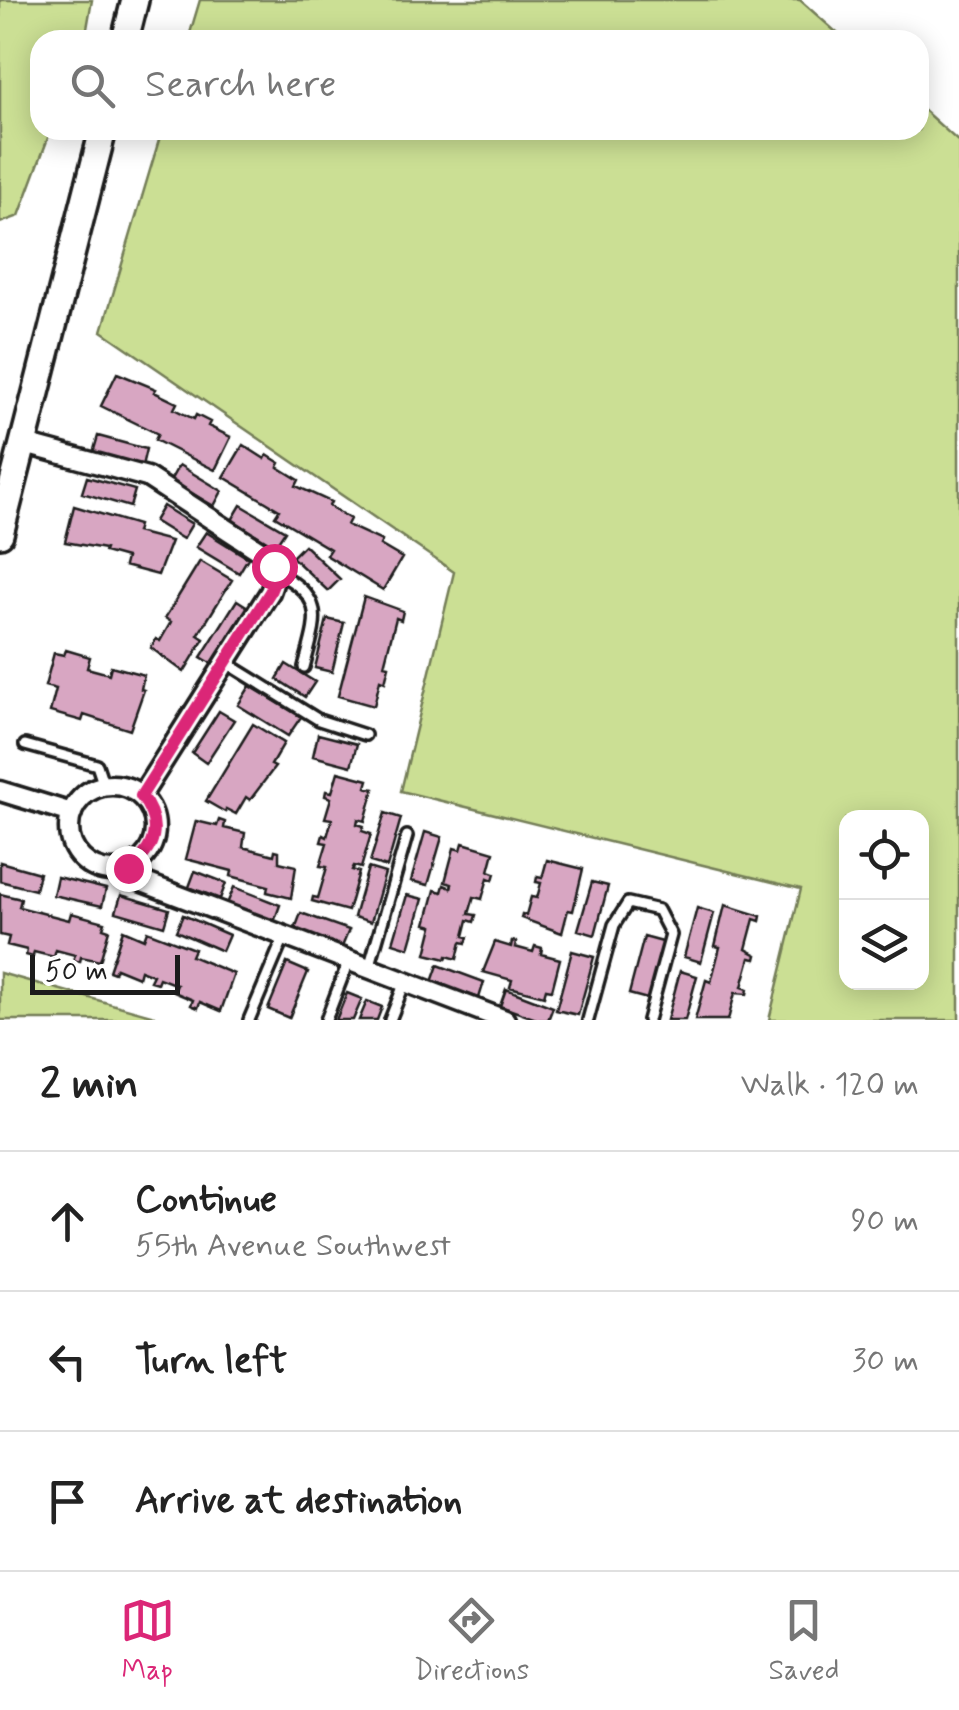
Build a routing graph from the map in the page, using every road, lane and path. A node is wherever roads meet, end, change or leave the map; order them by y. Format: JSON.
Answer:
{"nodes":[{"id":1,"x":135,"y":0,"type":"edge"},
{"id":2,"x":128,"y":30,"type":"edge"},
{"id":3,"x":101,"y":140,"type":"edge"},
{"id":4,"x":25,"y":444,"type":"junction"},
{"id":5,"x":0,"y":534,"type":"edge"},
{"id":6,"x":276,"y":572,"type":"junction"},
{"id":7,"x":227,"y":663,"type":"junction"},
{"id":8,"x":304,"y":667,"type":"dead end"},
{"id":9,"x":365,"y":735,"type":"dead end"},
{"id":10,"x":24,"y":745,"type":"dead end"},
{"id":11,"x":104,"y":786,"type":"junction"},
{"id":12,"x":0,"y":791,"type":"edge"},
{"id":13,"x":141,"y":796,"type":"junction"},
{"id":14,"x":72,"y":813,"type":"junction"},
{"id":15,"x":407,"y":836,"type":"dead end"},
{"id":16,"x":114,"y":871,"type":"junction"},
{"id":17,"x":284,"y":937,"type":"junction"},
{"id":18,"x":348,"y":960,"type":"junction"},
{"id":19,"x":368,"y":968,"type":"junction"},
{"id":20,"x":405,"y":982,"type":"junction"},
{"id":21,"x":249,"y":1020,"type":"edge"},
{"id":22,"x":326,"y":1020,"type":"edge"},
{"id":23,"x":390,"y":1020,"type":"edge"},
{"id":24,"x":505,"y":1020,"type":"edge"},
{"id":25,"x":588,"y":1020,"type":"edge"},
{"id":26,"x":648,"y":1020,"type":"edge"}],
"edges":[{"from":1,"to":2,"type":"main road"},
{"from":3,"to":4,"type":"main road"},
{"from":4,"to":5,"type":"main road"},
{"from":4,"to":6,"type":"street"},
{"from":6,"to":7,"type":"street"},
{"from":6,"to":8,"type":"lane"},
{"from":7,"to":9,"type":"lane"},
{"from":7,"to":13,"type":"street"},
{"from":10,"to":11,"type":"lane"},
{"from":11,"to":13,"type":"street"},
{"from":11,"to":14,"type":"street"},
{"from":12,"to":14,"type":"street"},
{"from":13,"to":16,"type":"street"},
{"from":14,"to":16,"type":"street"},
{"from":15,"to":19,"type":"lane"},
{"from":16,"to":17,"type":"street"},
{"from":17,"to":18,"type":"street"},
{"from":17,"to":21,"type":"lane"},
{"from":18,"to":19,"type":"street"},
{"from":18,"to":22,"type":"lane"},
{"from":19,"to":20,"type":"street"},
{"from":20,"to":23,"type":"lane"},
{"from":20,"to":24,"type":"street"},
{"from":25,"to":26,"type":"lane"}]}
